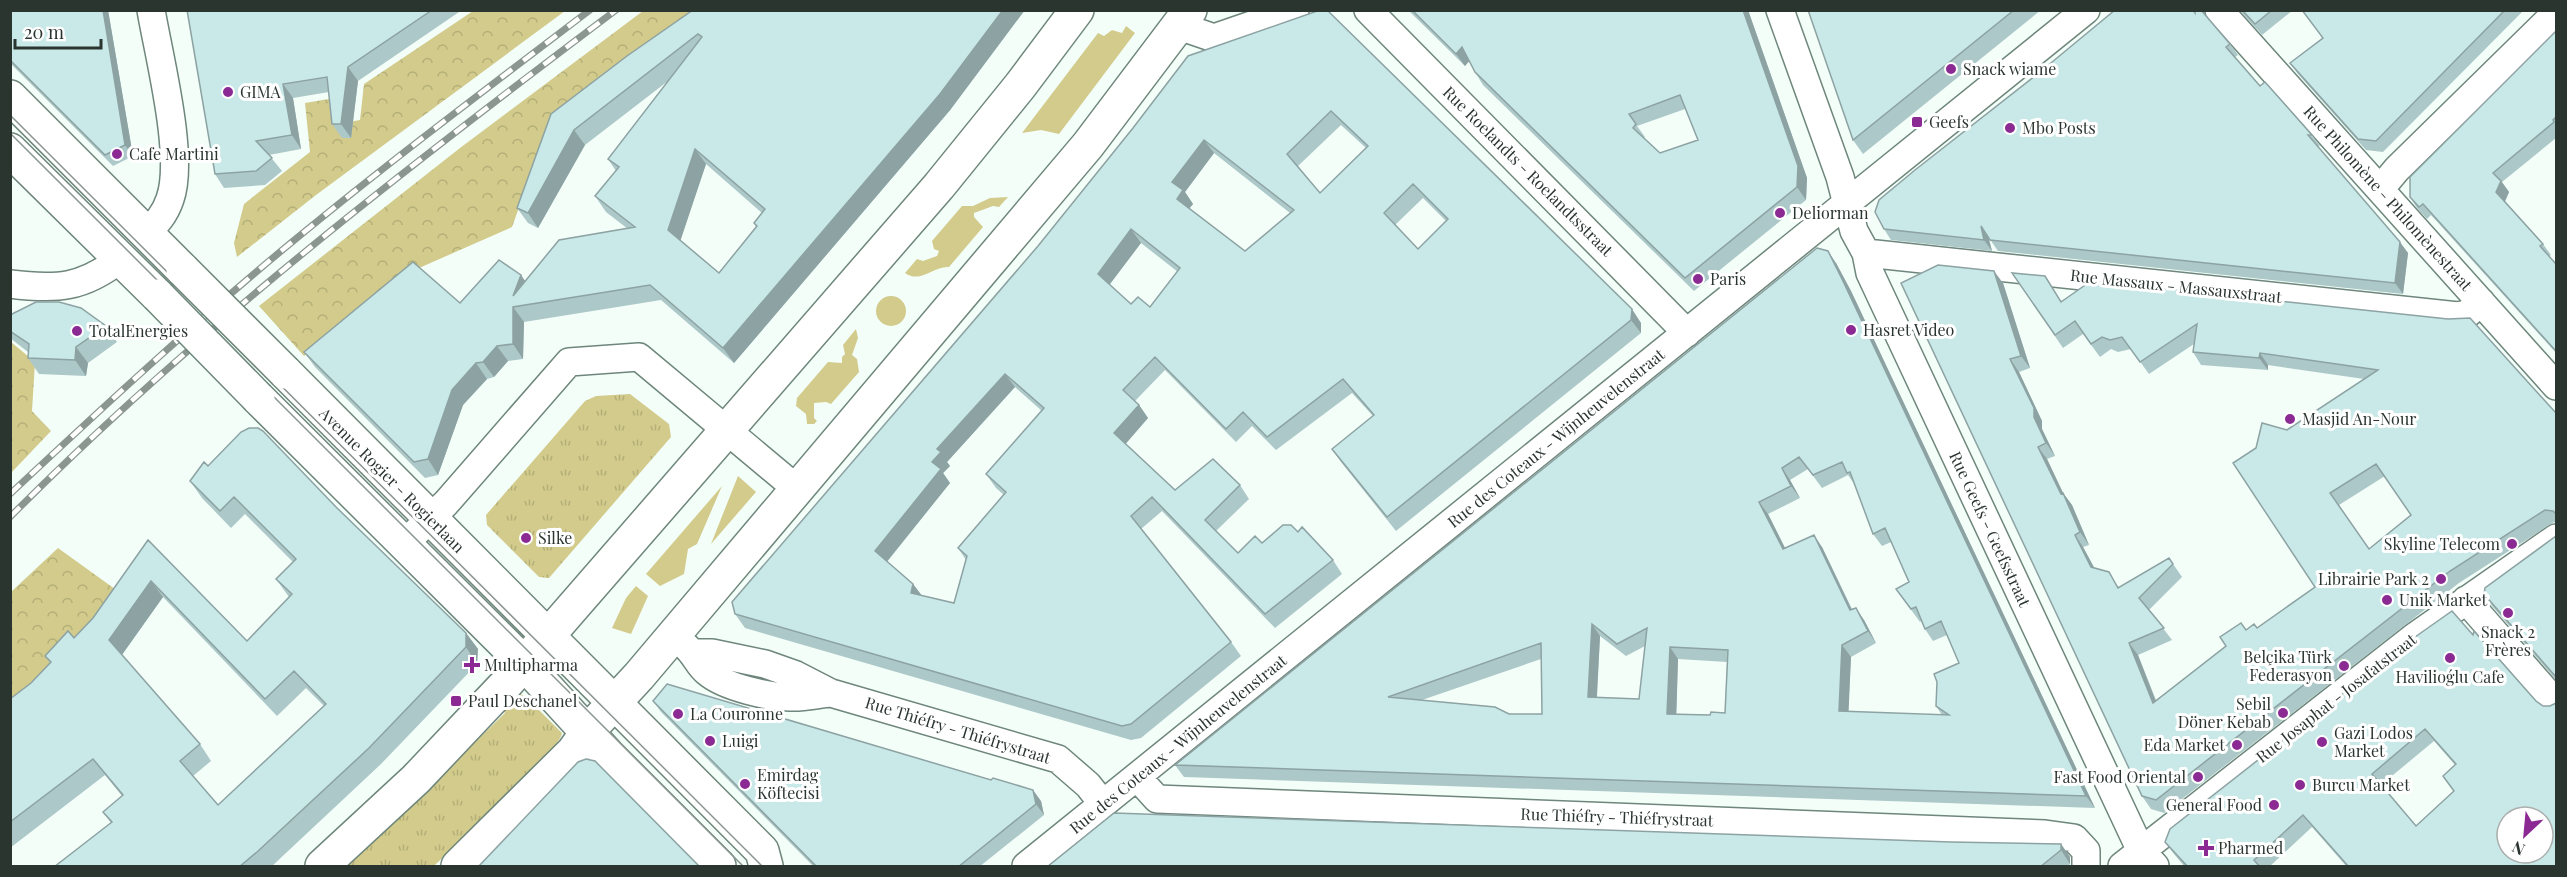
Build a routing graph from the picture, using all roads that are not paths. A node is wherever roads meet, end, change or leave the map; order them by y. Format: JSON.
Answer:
{"nodes":[{"id":1,"x":151,"y":10,"type":"edge"},
{"id":2,"x":1077,"y":10,"type":"edge"},
{"id":3,"x":1295,"y":10,"type":"edge"},
{"id":4,"x":1368,"y":10,"type":"edge"},
{"id":5,"x":1780,"y":10,"type":"edge"},
{"id":6,"x":2086,"y":10,"type":"edge"},
{"id":7,"x":2219,"y":10,"type":"edge"},
{"id":8,"x":2556,"y":13,"type":"edge"},
{"id":9,"x":1184,"y":18,"type":"edge"},
{"id":10,"x":10,"y":97,"type":"edge"},
{"id":11,"x":10,"y":150,"type":"edge"},
{"id":12,"x":2381,"y":188,"type":"junction"},
{"id":13,"x":1846,"y":203,"type":"junction"},
{"id":14,"x":146,"y":233,"type":"junction"},
{"id":15,"x":1866,"y":253,"type":"junction"},
{"id":16,"x":120,"y":259,"type":"junction"},
{"id":17,"x":10,"y":284,"type":"edge"},
{"id":18,"x":2481,"y":302,"type":"junction"},
{"id":19,"x":1687,"y":333,"type":"junction"},
{"id":20,"x":2556,"y":386,"type":"edge"},
{"id":21,"x":727,"y":428,"type":"junction"},
{"id":22,"x":797,"y":489,"type":"junction"},
{"id":23,"x":431,"y":519,"type":"junction"},
{"id":24,"x":2556,"y":538,"type":"edge"},
{"id":25,"x":404,"y":544,"type":"junction"},
{"id":26,"x":2466,"y":600,"type":"junction"},
{"id":27,"x":548,"y":636,"type":"junction"},
{"id":28,"x":683,"y":644,"type":"junction"},
{"id":29,"x":524,"y":663,"type":"junction"},
{"id":30,"x":614,"y":702,"type":"junction"},
{"id":31,"x":2556,"y":703,"type":"edge"},
{"id":32,"x":588,"y":731,"type":"junction"},
{"id":33,"x":1137,"y":777,"type":"junction"},
{"id":34,"x":1103,"y":804,"type":"junction"},
{"id":35,"x":2139,"y":861,"type":"edge"},
{"id":36,"x":322,"y":867,"type":"edge"},
{"id":37,"x":458,"y":867,"type":"edge"},
{"id":38,"x":719,"y":867,"type":"edge"},
{"id":39,"x":766,"y":867,"type":"edge"},
{"id":40,"x":1026,"y":867,"type":"edge"},
{"id":41,"x":2086,"y":867,"type":"edge"}],
"edges":[{"from":1,"to":14,"type":"street"},
{"from":2,"to":21,"type":"street"},
{"from":3,"to":9,"type":"street"},
{"from":4,"to":19,"type":"street","name":"Rue Roelandts - Roelandtsstraat"},
{"from":5,"to":13,"type":"street","name":"Rue Geefs - Geefsstraat"},
{"from":6,"to":13,"type":"street","name":"Rue des Coteaux - Wijnheuvelenstraat"},
{"from":7,"to":12,"type":"street","name":"Rue Philomène - Philomènestraat"},
{"from":8,"to":12,"type":"street"},
{"from":9,"to":22,"type":"street"},
{"from":10,"to":14,"type":"street","name":"Avenue Rogier - Rogierlaan"},
{"from":11,"to":16,"type":"street"},
{"from":12,"to":18,"type":"street","name":"Rue Philomène - Philomènestraat"},
{"from":13,"to":15,"type":"street","name":"Rue Geefs - Geefsstraat"},
{"from":13,"to":19,"type":"street","name":"Rue des Coteaux - Wijnheuvelenstraat"},
{"from":14,"to":16,"type":"street"},
{"from":14,"to":23,"type":"street","name":"Avenue Rogier - Rogierlaan","bridge":true},
{"from":15,"to":18,"type":"street","name":"Rue Massaux - Massauxstraat"},
{"from":15,"to":35,"type":"street","name":"Rue Geefs - Geefsstraat"},
{"from":16,"to":17,"type":"street"},
{"from":16,"to":25,"type":"street","bridge":true},
{"from":18,"to":20,"type":"street","name":"Rue Philomène - Philomènestraat"},
{"from":19,"to":33,"type":"street","name":"Rue des Coteaux - Wijnheuvelenstraat"},
{"from":21,"to":22,"type":"street"},
{"from":21,"to":23,"type":"street"},
{"from":21,"to":27,"type":"street"},
{"from":22,"to":28,"type":"street"},
{"from":23,"to":25,"type":"street"},
{"from":23,"to":27,"type":"street","name":"Avenue Rogier - Rogierlaan"},
{"from":24,"to":26,"type":"street","name":"Rue Josaphat - Josafatstraat"},
{"from":25,"to":29,"type":"street"},
{"from":26,"to":31,"type":"street"},
{"from":26,"to":35,"type":"street","name":"Rue Josaphat - Josafatstraat"},
{"from":27,"to":29,"type":"street"},
{"from":27,"to":30,"type":"street","name":"Avenue Rogier - Rogierlaan"},
{"from":28,"to":30,"type":"street"},
{"from":28,"to":34,"type":"street","name":"Rue Thiéfry - Thiéfrystraat"},
{"from":29,"to":32,"type":"street"},
{"from":29,"to":36,"type":"street"},
{"from":30,"to":32,"type":"street"},
{"from":30,"to":39,"type":"street","name":"Avenue Rogier - Rogierlaan"},
{"from":32,"to":37,"type":"street"},
{"from":32,"to":38,"type":"street"},
{"from":33,"to":34,"type":"street","name":"Rue des Coteaux - Wijnheuvelenstraat"},
{"from":33,"to":41,"type":"street","name":"Rue Thiéfry - Thiéfrystraat"},
{"from":34,"to":40,"type":"street","name":"Rue des Coteaux - Wijnheuvelenstraat"}]}
